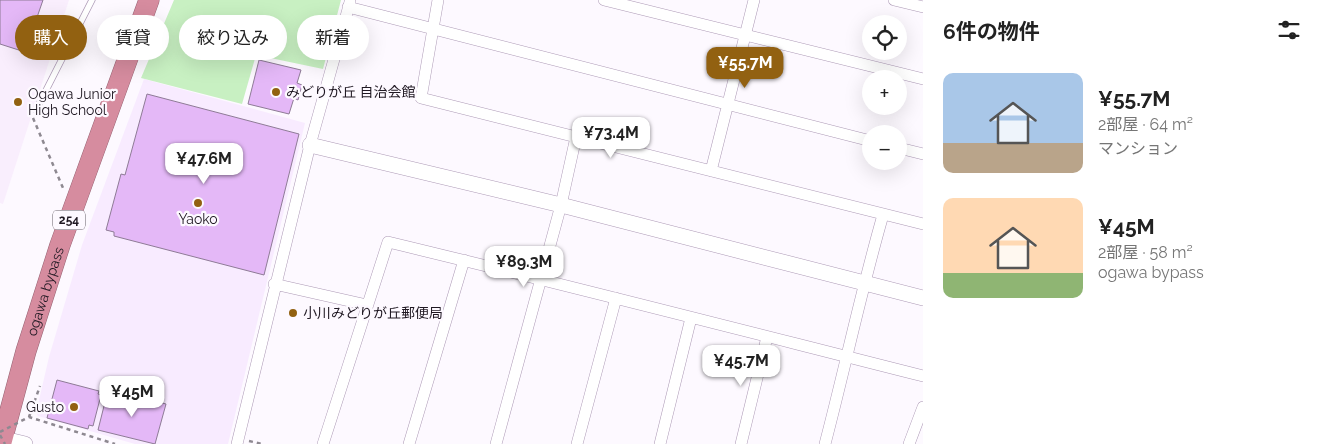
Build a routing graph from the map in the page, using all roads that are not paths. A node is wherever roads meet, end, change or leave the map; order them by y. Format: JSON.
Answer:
{"nodes":[{"id":1,"x":92,"y":0,"type":"edge"},
{"id":2,"x":149,"y":0,"type":"edge"},
{"id":3,"x":438,"y":0,"type":"edge"},
{"id":4,"x":604,"y":0,"type":"edge"},
{"id":5,"x":754,"y":0,"type":"edge"},
{"id":6,"x":894,"y":0,"type":"edge"},
{"id":7,"x":349,"y":4,"type":"edge"},
{"id":8,"x":923,"y":7,"type":"edge"},
{"id":9,"x":432,"y":29,"type":"junction"},
{"id":10,"x":745,"y":35,"type":"junction"},
{"id":11,"x":923,"y":80,"type":"edge"},
{"id":12,"x":728,"y":105,"type":"junction"},
{"id":13,"x":36,"y":110,"type":"dead end"},
{"id":14,"x":576,"y":137,"type":"junction"},
{"id":15,"x":862,"y":139,"type":"edge"},
{"id":16,"x":310,"y":145,"type":"junction"},
{"id":17,"x":907,"y":150,"type":"edge"},
{"id":18,"x":923,"y":154,"type":"edge"},
{"id":19,"x":712,"y":171,"type":"junction"},
{"id":20,"x":561,"y":205,"type":"junction"},
{"id":21,"x":883,"y":214,"type":"junction"},
{"id":22,"x":923,"y":224,"type":"edge"},
{"id":23,"x":464,"y":260,"type":"junction"},
{"id":24,"x":540,"y":277,"type":"junction"},
{"id":25,"x":864,"y":283,"type":"junction"},
{"id":26,"x":274,"y":284,"type":"junction"},
{"id":27,"x":616,"y":298,"type":"junction"},
{"id":28,"x":923,"y":298,"type":"edge"},
{"id":29,"x":367,"y":305,"type":"junction"},
{"id":30,"x":691,"y":318,"type":"junction"},
{"id":31,"x":767,"y":337,"type":"junction"},
{"id":32,"x":848,"y":357,"type":"junction"},
{"id":33,"x":923,"y":376,"type":"edge"},
{"id":34,"x":923,"y":407,"type":"edge"},
{"id":35,"x":1,"y":439,"type":"edge"},
{"id":36,"x":25,"y":444,"type":"edge"},
{"id":37,"x":237,"y":444,"type":"edge"},
{"id":38,"x":323,"y":444,"type":"edge"},
{"id":39,"x":409,"y":444,"type":"edge"},
{"id":40,"x":496,"y":444,"type":"edge"},
{"id":41,"x":577,"y":444,"type":"edge"},
{"id":42,"x":660,"y":444,"type":"edge"},
{"id":43,"x":741,"y":444,"type":"edge"},
{"id":44,"x":825,"y":444,"type":"edge"},
{"id":45,"x":909,"y":444,"type":"edge"}],
"edges":[{"from":1,"to":13,"type":"lane"},
{"from":2,"to":35,"type":"highway","name":"ogawa bypass","number":"254"},
{"from":3,"to":9,"type":"street"},
{"from":4,"to":10,"type":"street"},
{"from":5,"to":10,"type":"street"},
{"from":6,"to":8,"type":"street"},
{"from":7,"to":9,"type":"street"},
{"from":7,"to":16,"type":"street"},
{"from":9,"to":12,"type":"street"},
{"from":9,"to":14,"type":"street"},
{"from":10,"to":11,"type":"street"},
{"from":10,"to":12,"type":"street"},
{"from":12,"to":15,"type":"street"},
{"from":12,"to":19,"type":"street"},
{"from":14,"to":19,"type":"street"},
{"from":14,"to":20,"type":"street"},
{"from":16,"to":20,"type":"street"},
{"from":16,"to":26,"type":"street"},
{"from":17,"to":18,"type":"street"},
{"from":19,"to":21,"type":"street"},
{"from":20,"to":24,"type":"street"},
{"from":20,"to":25,"type":"street"},
{"from":21,"to":22,"type":"street"},
{"from":21,"to":25,"type":"street"},
{"from":23,"to":24,"type":"street"},
{"from":23,"to":29,"type":"street"},
{"from":23,"to":39,"type":"street"},
{"from":24,"to":27,"type":"street"},
{"from":24,"to":40,"type":"street"},
{"from":25,"to":28,"type":"street"},
{"from":25,"to":32,"type":"street"},
{"from":26,"to":29,"type":"street"},
{"from":26,"to":37,"type":"street"},
{"from":27,"to":30,"type":"street"},
{"from":27,"to":41,"type":"street"},
{"from":29,"to":38,"type":"street"},
{"from":30,"to":31,"type":"street"},
{"from":30,"to":42,"type":"street"},
{"from":31,"to":32,"type":"street"},
{"from":31,"to":43,"type":"street"},
{"from":32,"to":33,"type":"street"},
{"from":32,"to":44,"type":"street"},
{"from":34,"to":45,"type":"street"},
{"from":35,"to":36,"type":"street"}]}
